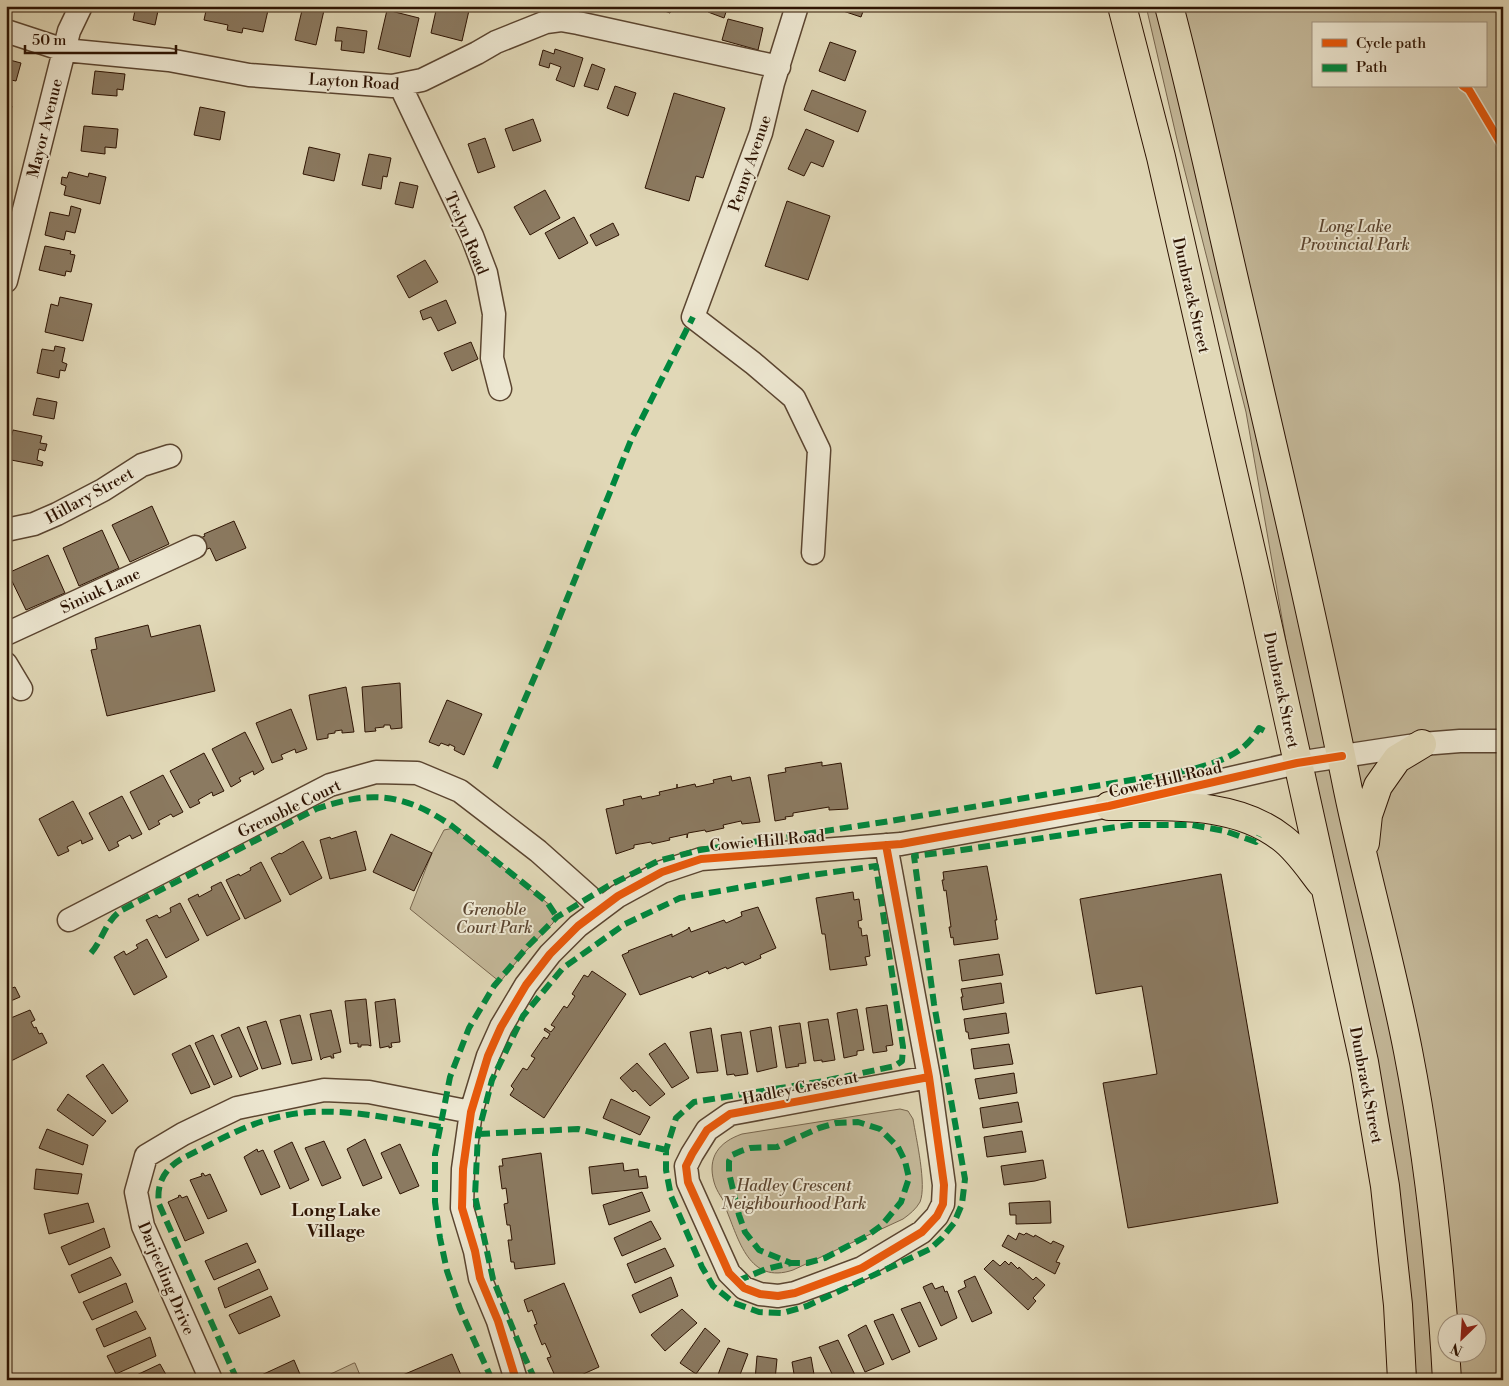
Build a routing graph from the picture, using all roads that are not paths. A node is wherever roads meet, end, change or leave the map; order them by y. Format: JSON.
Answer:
{"nodes":[{"id":1,"x":82,"y":6,"type":"edge"},
{"id":2,"x":797,"y":6,"type":"edge"},
{"id":3,"x":1122,"y":6,"type":"edge"},
{"id":4,"x":1169,"y":6,"type":"edge"},
{"id":5,"x":6,"y":31,"type":"edge"},
{"id":6,"x":64,"y":50,"type":"junction"},
{"id":7,"x":779,"y":67,"type":"junction"},
{"id":8,"x":400,"y":85,"type":"junction"},
{"id":9,"x":6,"y":281,"type":"edge"},
{"id":10,"x":500,"y":389,"type":"dead end"},
{"id":11,"x":170,"y":456,"type":"dead end"},
{"id":12,"x":6,"y":530,"type":"edge"},
{"id":13,"x":194,"y":547,"type":"dead end"},
{"id":14,"x":813,"y":553,"type":"dead end"},
{"id":15,"x":6,"y":634,"type":"edge"},
{"id":16,"x":6,"y":664,"type":"edge"},
{"id":17,"x":21,"y":689,"type":"dead end"},
{"id":18,"x":1503,"y":741,"type":"edge"},
{"id":19,"x":1422,"y":744,"type":"junction"},
{"id":20,"x":1342,"y":756,"type":"junction"},
{"id":21,"x":1298,"y":763,"type":"junction"},
{"id":22,"x":1108,"y":806,"type":"junction"},
{"id":23,"x":886,"y":845,"type":"junction"},
{"id":24,"x":1363,"y":859,"type":"junction"},
{"id":25,"x":1327,"y":892,"type":"junction"},
{"id":26,"x":602,"y":908,"type":"junction"},
{"id":27,"x":69,"y":920,"type":"dead end"},
{"id":28,"x":929,"y":1077,"type":"junction"},
{"id":29,"x":471,"y":1112,"type":"junction"},
{"id":30,"x":212,"y":1380,"type":"edge"},
{"id":31,"x":516,"y":1380,"type":"edge"},
{"id":32,"x":1402,"y":1380,"type":"edge"},
{"id":33,"x":1448,"y":1380,"type":"edge"}],
"edges":[{"from":1,"to":6,"type":"street","name":"Mayor Avenue"},
{"from":2,"to":7,"type":"street","name":"Penny Avenue"},
{"from":3,"to":21,"type":"main road","name":"Dunbrack Street"},
{"from":4,"to":20,"type":"main road"},
{"from":5,"to":6,"type":"street","name":"Layton Road"},
{"from":6,"to":8,"type":"street","name":"Layton Road"},
{"from":6,"to":9,"type":"street","name":"Mayor Avenue"},
{"from":7,"to":8,"type":"street","name":"Layton Road"},
{"from":7,"to":14,"type":"street","name":"Penny Avenue"},
{"from":8,"to":10,"type":"street","name":"Trelyn Road"},
{"from":11,"to":12,"type":"street","name":"Hillary Street"},
{"from":13,"to":15,"type":"street","name":"Siniuk Lane"},
{"from":16,"to":17,"type":"street"},
{"from":18,"to":19,"type":"street","name":"Cowie Hill Road"},
{"from":19,"to":20,"type":"street","name":"Cowie Hill Road"},
{"from":19,"to":24,"type":"main road"},
{"from":20,"to":21,"type":"street","name":"Cowie Hill Road"},
{"from":20,"to":24,"type":"main road"},
{"from":21,"to":22,"type":"street","name":"Cowie Hill Road"},
{"from":21,"to":25,"type":"main road","name":"Dunbrack Street"},
{"from":22,"to":23,"type":"street","name":"Cowie Hill Road"},
{"from":22,"to":25,"type":"main road"},
{"from":23,"to":26,"type":"street","name":"Cowie Hill Road"},
{"from":23,"to":28,"type":"street","name":"Hadley Crescent"},
{"from":24,"to":33,"type":"main road"},
{"from":25,"to":32,"type":"main road","name":"Dunbrack Street"},
{"from":26,"to":27,"type":"street","name":"Grenoble Court"},
{"from":26,"to":29,"type":"street","name":"Cowie Hill Road"},
{"from":28,"to":28,"type":"street","name":"Hadley Crescent"},
{"from":29,"to":30,"type":"street","name":"Darjeeling Drive"},
{"from":29,"to":31,"type":"street","name":"Cowie Hill Road"}]}
